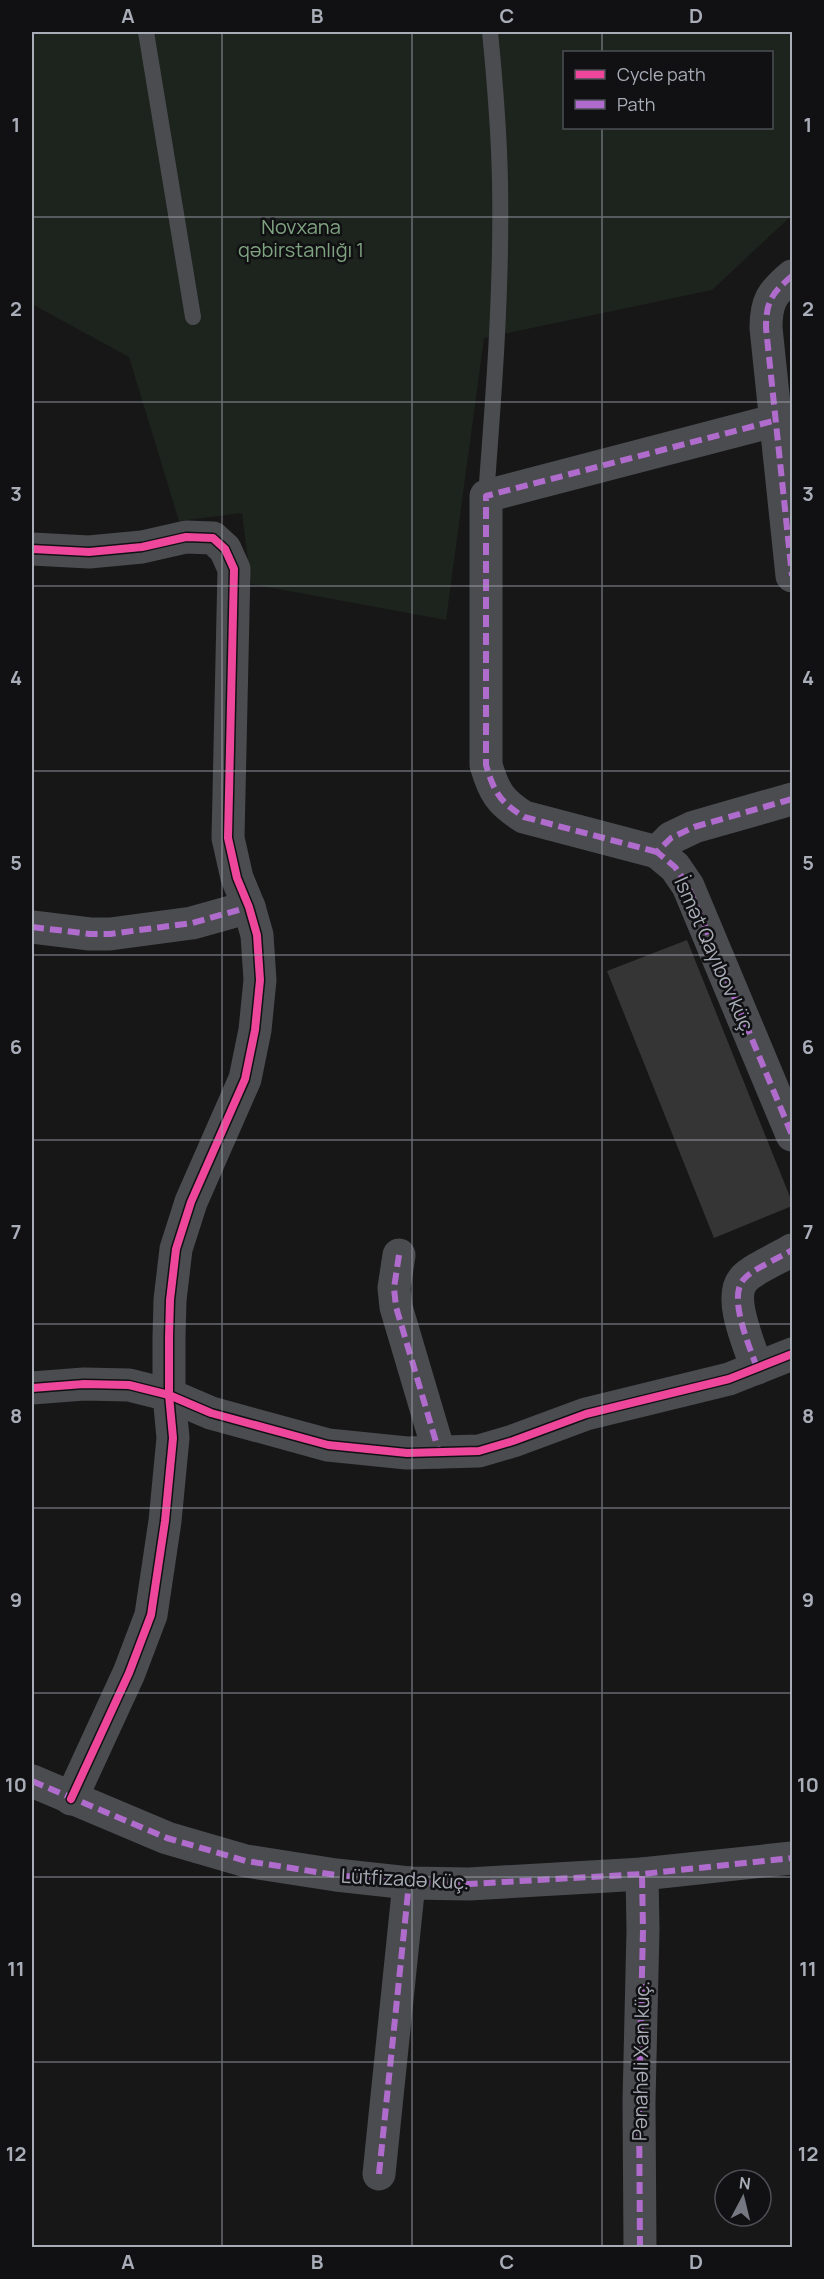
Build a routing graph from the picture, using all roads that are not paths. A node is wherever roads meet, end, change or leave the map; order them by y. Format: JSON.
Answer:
{"nodes":[{"id":1,"x":146,"y":32,"type":"edge"},
{"id":2,"x":490,"y":32,"type":"edge"},
{"id":3,"x":792,"y":276,"type":"edge"},
{"id":4,"x":193,"y":317,"type":"dead end"},
{"id":5,"x":777,"y":420,"type":"junction"},
{"id":6,"x":486,"y":496,"type":"junction"},
{"id":7,"x":32,"y":549,"type":"edge"},
{"id":8,"x":792,"y":576,"type":"edge"},
{"id":9,"x":792,"y":798,"type":"edge"},
{"id":10,"x":657,"y":852,"type":"junction"},
{"id":11,"x":249,"y":907,"type":"junction"},
{"id":12,"x":32,"y":927,"type":"edge"},
{"id":13,"x":792,"y":1135,"type":"edge"},
{"id":14,"x":792,"y":1250,"type":"edge"},
{"id":15,"x":399,"y":1255,"type":"dead end"},
{"id":16,"x":792,"y":1354,"type":"edge"},
{"id":17,"x":757,"y":1368,"type":"junction"},
{"id":18,"x":32,"y":1388,"type":"edge"},
{"id":19,"x":169,"y":1395,"type":"junction"},
{"id":20,"x":439,"y":1452,"type":"junction"},
{"id":21,"x":32,"y":1781,"type":"edge"},
{"id":22,"x":70,"y":1799,"type":"junction"},
{"id":23,"x":792,"y":1858,"type":"edge"},
{"id":24,"x":642,"y":1874,"type":"junction"},
{"id":25,"x":409,"y":1883,"type":"junction"},
{"id":26,"x":379,"y":2174,"type":"dead end"},
{"id":27,"x":640,"y":2247,"type":"edge"}],
"edges":[{"from":1,"to":4,"type":"lane"},
{"from":2,"to":6,"type":"lane"},
{"from":3,"to":5,"type":"street"},
{"from":5,"to":6,"type":"street"},
{"from":5,"to":8,"type":"street"},
{"from":6,"to":10,"type":"street"},
{"from":7,"to":11,"type":"street"},
{"from":9,"to":10,"type":"street"},
{"from":10,"to":13,"type":"street","name":"İsmət Qayıbov küç."},
{"from":11,"to":12,"type":"street"},
{"from":11,"to":19,"type":"street"},
{"from":14,"to":17,"type":"street"},
{"from":15,"to":20,"type":"street"},
{"from":16,"to":17,"type":"street"},
{"from":17,"to":20,"type":"street"},
{"from":18,"to":19,"type":"street"},
{"from":19,"to":20,"type":"street"},
{"from":19,"to":22,"type":"street"},
{"from":21,"to":22,"type":"street","name":"Lütfizadə küç."},
{"from":22,"to":25,"type":"street","name":"Lütfizadə küç."},
{"from":23,"to":24,"type":"street","name":"Lütfizadə küç."},
{"from":24,"to":25,"type":"street","name":"Lütfizadə küç."},
{"from":24,"to":27,"type":"street","name":"Pənahəli Xan küç."},
{"from":25,"to":26,"type":"street"}]}
